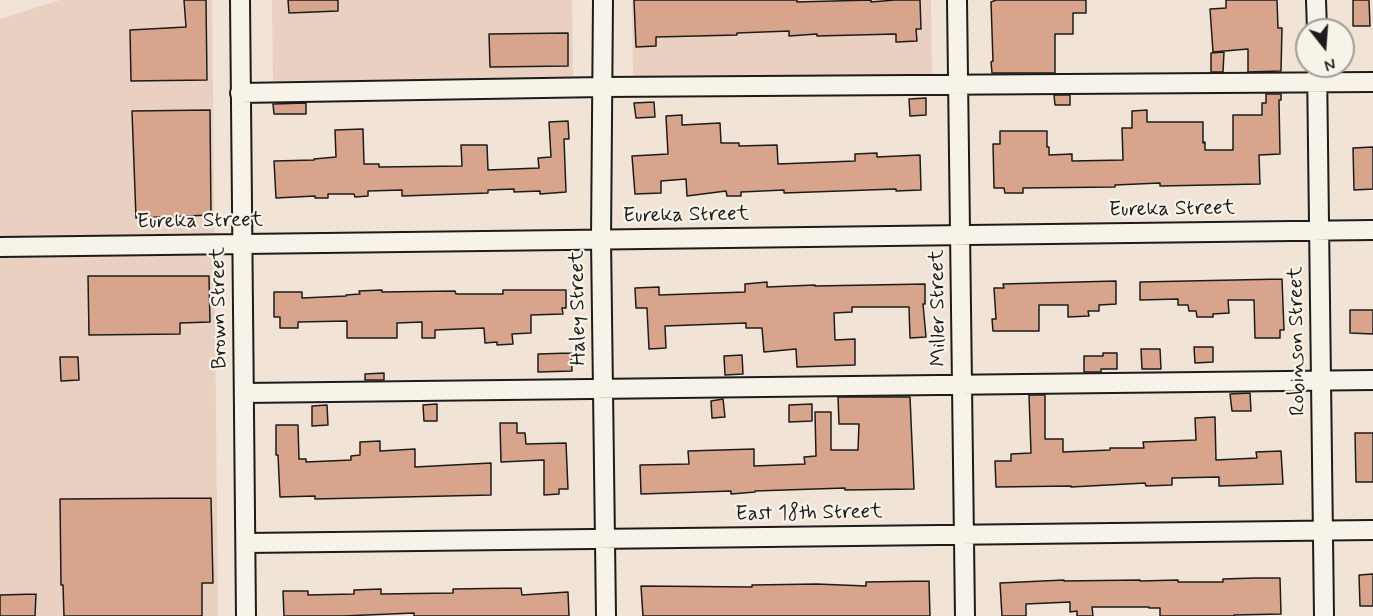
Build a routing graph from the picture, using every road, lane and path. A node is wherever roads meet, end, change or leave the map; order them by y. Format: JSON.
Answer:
{"nodes":[{"id":1,"x":240,"y":0,"type":"edge"},
{"id":2,"x":603,"y":0,"type":"edge"},
{"id":3,"x":957,"y":0,"type":"edge"},
{"id":4,"x":1316,"y":0,"type":"edge"},
{"id":5,"x":1317,"y":18,"type":"edge"},
{"id":6,"x":1295,"y":75,"type":"edge"},
{"id":7,"x":1317,"y":78,"type":"edge"},
{"id":8,"x":1345,"y":78,"type":"edge"},
{"id":9,"x":1373,"y":82,"type":"edge"},
{"id":10,"x":958,"y":84,"type":"junction"},
{"id":11,"x":603,"y":87,"type":"junction"},
{"id":12,"x":240,"y":93,"type":"junction"},
{"id":13,"x":1373,"y":230,"type":"edge"},
{"id":14,"x":1319,"y":231,"type":"junction"},
{"id":15,"x":960,"y":235,"type":"junction"},
{"id":16,"x":601,"y":240,"type":"junction"},
{"id":17,"x":242,"y":244,"type":"junction"},
{"id":18,"x":0,"y":247,"type":"edge"},
{"id":19,"x":1321,"y":380,"type":"junction"},
{"id":20,"x":1373,"y":380,"type":"edge"},
{"id":21,"x":962,"y":384,"type":"junction"},
{"id":22,"x":603,"y":390,"type":"junction"},
{"id":23,"x":244,"y":393,"type":"junction"},
{"id":24,"x":1323,"y":530,"type":"junction"},
{"id":25,"x":1373,"y":530,"type":"edge"},
{"id":26,"x":964,"y":535,"type":"junction"},
{"id":27,"x":605,"y":539,"type":"junction"},
{"id":28,"x":246,"y":543,"type":"junction"},
{"id":29,"x":246,"y":616,"type":"edge"},
{"id":30,"x":606,"y":616,"type":"edge"},
{"id":31,"x":965,"y":616,"type":"edge"},
{"id":32,"x":1324,"y":616,"type":"edge"}],
"edges":[{"from":1,"to":12,"type":"street","name":"Brown Street"},
{"from":2,"to":11,"type":"street","name":"Haley Street"},
{"from":3,"to":10,"type":"street","name":"Miller Street"},
{"from":4,"to":5,"type":"street"},
{"from":6,"to":10,"type":"street"},
{"from":7,"to":14,"type":"street","name":"Robinson Street"},
{"from":8,"to":9,"type":"street"},
{"from":10,"to":11,"type":"street"},
{"from":10,"to":15,"type":"street","name":"Miller Street"},
{"from":11,"to":12,"type":"street"},
{"from":11,"to":16,"type":"street","name":"Haley Street"},
{"from":12,"to":17,"type":"street","name":"Brown Street"},
{"from":13,"to":14,"type":"street","name":"Eureka Street"},
{"from":14,"to":15,"type":"street","name":"Eureka Street"},
{"from":14,"to":19,"type":"street","name":"Robinson Street"},
{"from":15,"to":16,"type":"street","name":"Eureka Street"},
{"from":15,"to":21,"type":"street","name":"Miller Street"},
{"from":16,"to":17,"type":"street","name":"Eureka Street"},
{"from":16,"to":22,"type":"street","name":"Haley Street"},
{"from":17,"to":18,"type":"street","name":"Eureka Street"},
{"from":17,"to":23,"type":"street","name":"Brown Street"},
{"from":19,"to":20,"type":"street"},
{"from":19,"to":21,"type":"street"},
{"from":19,"to":24,"type":"street","name":"Robinson Street"},
{"from":21,"to":22,"type":"street"},
{"from":21,"to":26,"type":"street","name":"Miller Street"},
{"from":22,"to":23,"type":"street"},
{"from":22,"to":27,"type":"street","name":"Haley Street"},
{"from":23,"to":28,"type":"street","name":"Brown Street"},
{"from":24,"to":25,"type":"street","name":"East 18th Street"},
{"from":24,"to":26,"type":"street","name":"East 18th Street"},
{"from":24,"to":32,"type":"street","name":"Robinson Street"},
{"from":26,"to":27,"type":"street","name":"East 18th Street"},
{"from":26,"to":31,"type":"street","name":"Miller Street"},
{"from":27,"to":28,"type":"street","name":"East 18th Street"},
{"from":27,"to":30,"type":"street","name":"Haley Street"},
{"from":28,"to":29,"type":"street","name":"Brown Street"}]}
